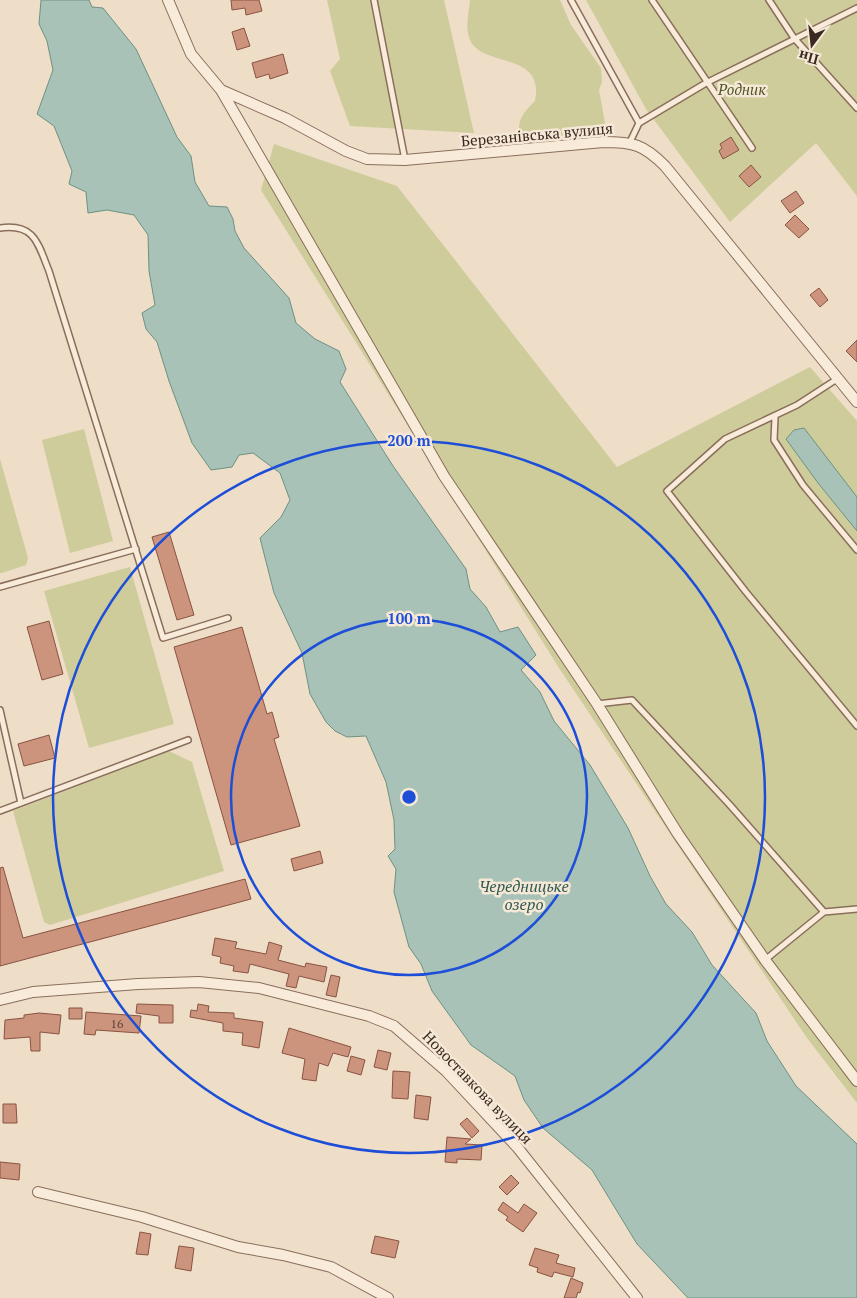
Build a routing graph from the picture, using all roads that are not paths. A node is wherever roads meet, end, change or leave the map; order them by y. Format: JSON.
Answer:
{"nodes":[{"id":1,"x":168,"y":0,"type":"edge"},
{"id":2,"x":374,"y":0,"type":"edge"},
{"id":3,"x":571,"y":0,"type":"edge"},
{"id":4,"x":652,"y":0,"type":"edge"},
{"id":5,"x":769,"y":0,"type":"edge"},
{"id":6,"x":857,"y":8,"type":"edge"},
{"id":7,"x":794,"y":38,"type":"junction"},
{"id":8,"x":706,"y":82,"type":"junction"},
{"id":9,"x":221,"y":90,"type":"junction"},
{"id":10,"x":857,"y":108,"type":"edge"},
{"id":11,"x":639,"y":123,"type":"junction"},
{"id":12,"x":630,"y":142,"type":"junction"},
{"id":13,"x":752,"y":148,"type":"dead end"},
{"id":14,"x":405,"y":160,"type":"junction"},
{"id":15,"x":0,"y":228,"type":"edge"},
{"id":16,"x":837,"y":379,"type":"junction"},
{"id":17,"x":857,"y":402,"type":"edge"},
{"id":18,"x":775,"y":417,"type":"junction"},
{"id":19,"x":136,"y":549,"type":"junction"},
{"id":20,"x":857,"y":550,"type":"edge"},
{"id":21,"x":0,"y":587,"type":"edge"},
{"id":22,"x":228,"y":618,"type":"dead end"},
{"id":23,"x":597,"y":704,"type":"junction"},
{"id":24,"x":0,"y":710,"type":"edge"},
{"id":25,"x":857,"y":726,"type":"edge"},
{"id":26,"x":188,"y":740,"type":"dead end"},
{"id":27,"x":21,"y":803,"type":"junction"},
{"id":28,"x":0,"y":811,"type":"edge"},
{"id":29,"x":857,"y":909,"type":"edge"},
{"id":30,"x":824,"y":912,"type":"junction"},
{"id":31,"x":765,"y":960,"type":"junction"},
{"id":32,"x":0,"y":1000,"type":"edge"},
{"id":33,"x":857,"y":1081,"type":"edge"},
{"id":34,"x":38,"y":1192,"type":"dead end"},
{"id":35,"x":388,"y":1298,"type":"edge"},
{"id":36,"x":637,"y":1298,"type":"edge"}],
"edges":[{"from":1,"to":9,"type":"street","name":"Березанівська вулиця"},
{"from":2,"to":14,"type":"lane"},
{"from":3,"to":11,"type":"lane"},
{"from":4,"to":8,"type":"lane"},
{"from":5,"to":7,"type":"lane"},
{"from":6,"to":7,"type":"lane"},
{"from":7,"to":8,"type":"lane"},
{"from":7,"to":10,"type":"lane"},
{"from":8,"to":11,"type":"lane"},
{"from":8,"to":13,"type":"lane"},
{"from":9,"to":14,"type":"street","name":"Березанівська вулиця"},
{"from":9,"to":23,"type":"street"},
{"from":11,"to":12,"type":"lane"},
{"from":12,"to":14,"type":"street","name":"Березанівська вулиця"},
{"from":12,"to":16,"type":"street","name":"Березанівська вулиця"},
{"from":15,"to":19,"type":"lane"},
{"from":16,"to":17,"type":"street","name":"Березанівська вулиця"},
{"from":16,"to":18,"type":"lane"},
{"from":18,"to":20,"type":"lane"},
{"from":18,"to":25,"type":"lane"},
{"from":19,"to":21,"type":"lane"},
{"from":19,"to":22,"type":"lane"},
{"from":23,"to":30,"type":"lane"},
{"from":23,"to":31,"type":"street"},
{"from":24,"to":27,"type":"lane"},
{"from":26,"to":27,"type":"lane"},
{"from":27,"to":28,"type":"lane"},
{"from":29,"to":30,"type":"lane"},
{"from":30,"to":31,"type":"lane"},
{"from":31,"to":33,"type":"street"},
{"from":32,"to":36,"type":"street","name":"Новоставкова вулиця"},
{"from":34,"to":35,"type":"street"}]}
